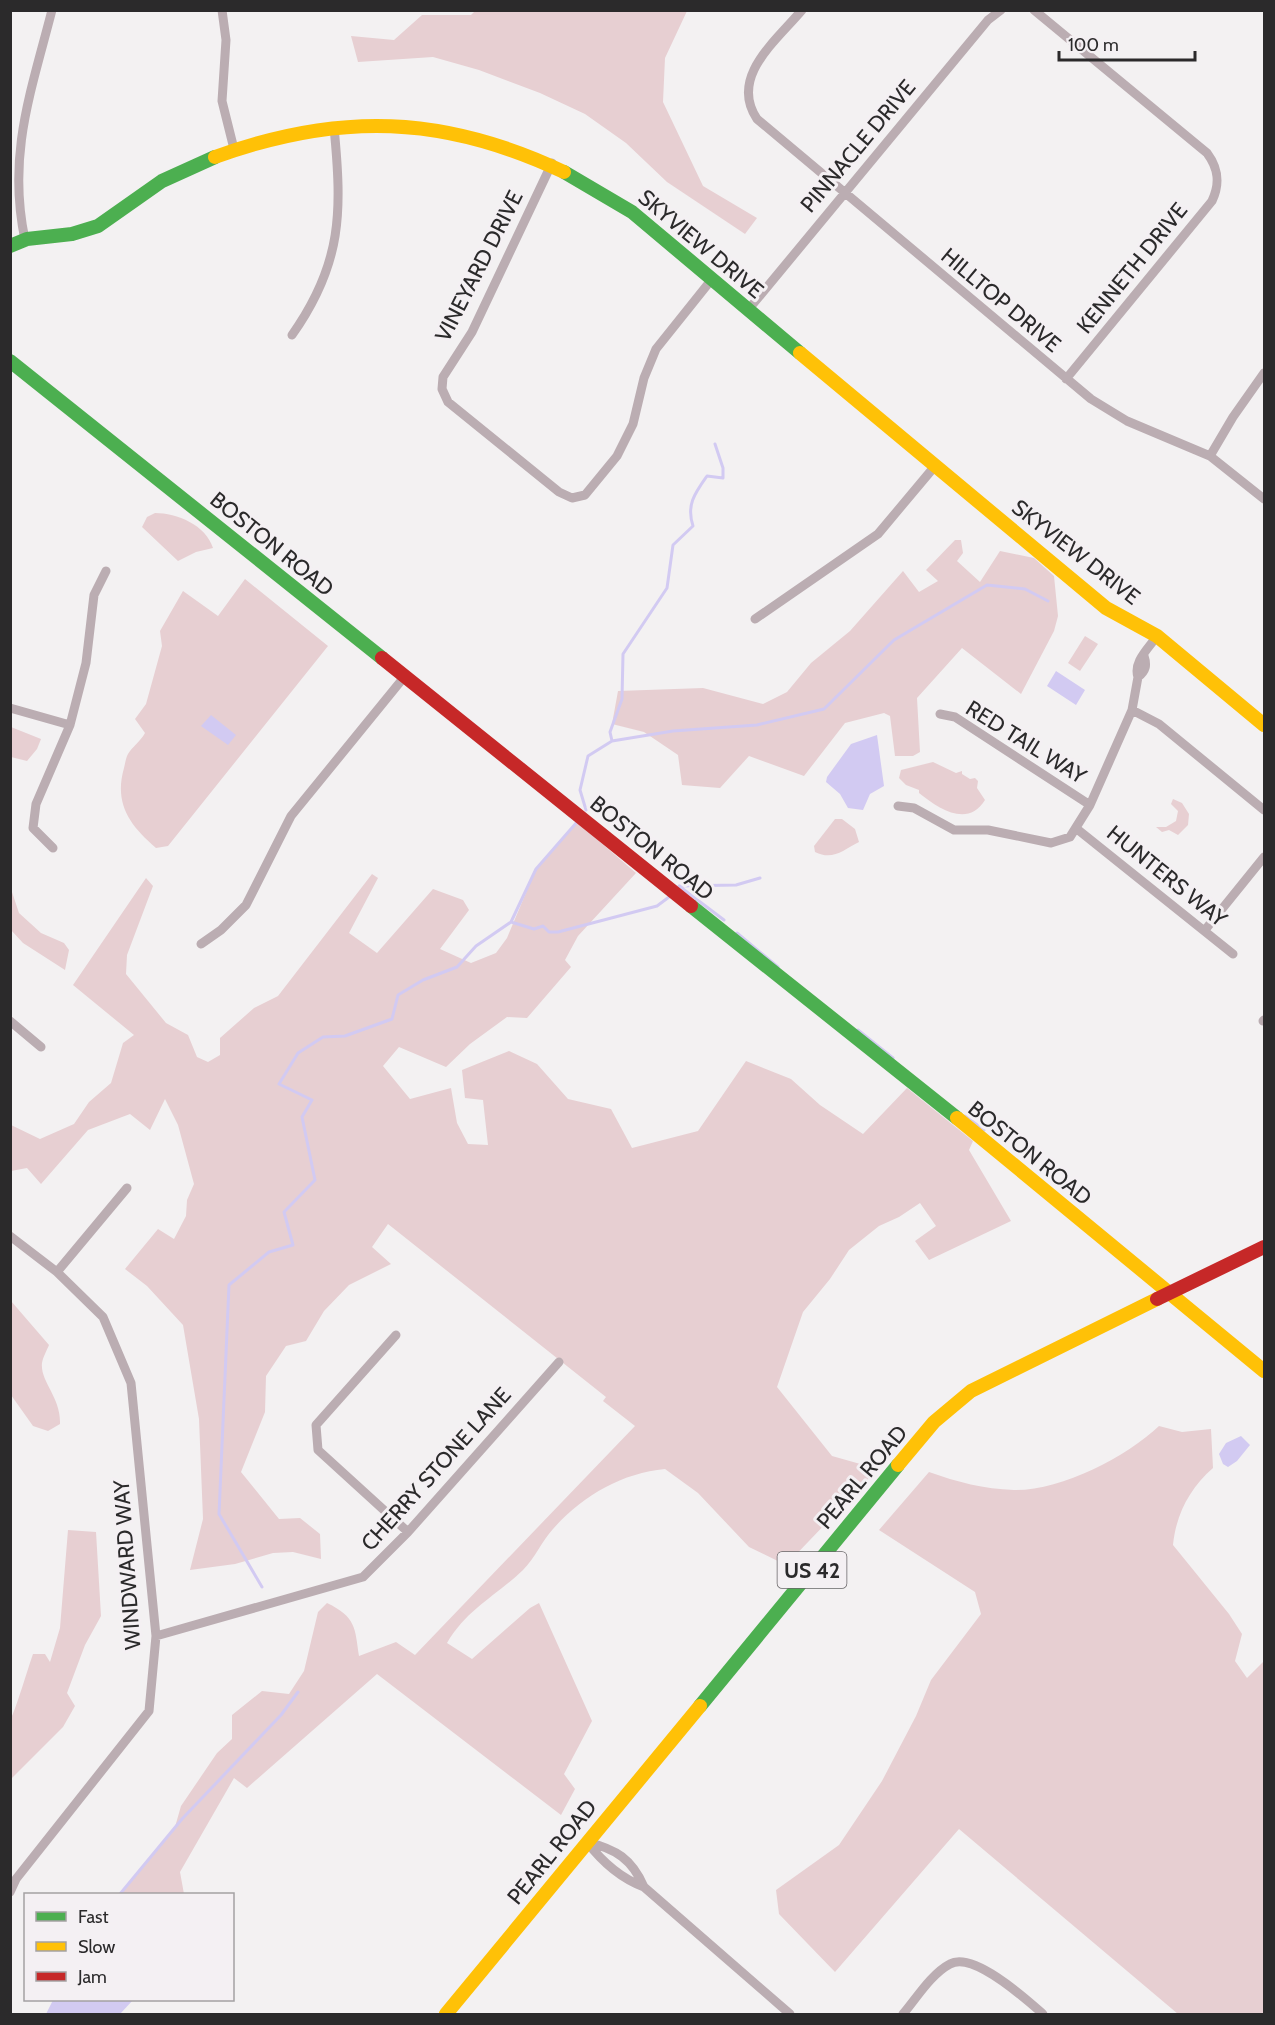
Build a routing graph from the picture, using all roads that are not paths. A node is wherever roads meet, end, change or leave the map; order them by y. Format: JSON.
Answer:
{"nodes":[{"id":1,"x":52,"y":10,"type":"edge"},
{"id":2,"x":222,"y":10,"type":"edge"},
{"id":3,"x":802,"y":10,"type":"edge"},
{"id":4,"x":1001,"y":10,"type":"edge"},
{"id":5,"x":1034,"y":10,"type":"edge"},
{"id":6,"x":334,"y":127,"type":"junction"},
{"id":7,"x":234,"y":149,"type":"junction"},
{"id":8,"x":552,"y":164,"type":"junction"},
{"id":9,"x":844,"y":194,"type":"junction"},
{"id":10,"x":25,"y":240,"type":"junction"},
{"id":11,"x":10,"y":246,"type":"edge"},
{"id":12,"x":712,"y":279,"type":"junction"},
{"id":13,"x":748,"y":310,"type":"junction"},
{"id":14,"x":292,"y":335,"type":"dead end"},
{"id":15,"x":10,"y":361,"type":"edge"},
{"id":16,"x":1264,"y":373,"type":"edge"},
{"id":17,"x":1066,"y":379,"type":"junction"},
{"id":18,"x":1210,"y":456,"type":"junction"},
{"id":19,"x":935,"y":466,"type":"junction"},
{"id":20,"x":1264,"y":499,"type":"edge"},
{"id":21,"x":106,"y":571,"type":"dead end"},
{"id":22,"x":755,"y":619,"type":"dead end"},
{"id":23,"x":1156,"y":636,"type":"junction"},
{"id":24,"x":405,"y":676,"type":"junction"},
{"id":25,"x":10,"y":708,"type":"edge"},
{"id":26,"x":1132,"y":710,"type":"junction"},
{"id":27,"x":940,"y":714,"type":"dead end"},
{"id":28,"x":70,"y":724,"type":"junction"},
{"id":29,"x":1264,"y":725,"type":"edge"},
{"id":30,"x":1090,"y":805,"type":"junction"},
{"id":31,"x":898,"y":806,"type":"dead end"},
{"id":32,"x":1264,"y":810,"type":"edge"},
{"id":33,"x":1077,"y":829,"type":"junction"},
{"id":34,"x":54,"y":848,"type":"dead end"},
{"id":35,"x":1264,"y":857,"type":"edge"},
{"id":36,"x":1205,"y":930,"type":"junction"},
{"id":37,"x":201,"y":944,"type":"dead end"},
{"id":38,"x":1233,"y":954,"type":"dead end"},
{"id":39,"x":10,"y":1021,"type":"edge"},
{"id":40,"x":41,"y":1047,"type":"dead end"},
{"id":41,"x":127,"y":1188,"type":"dead end"},
{"id":42,"x":10,"y":1236,"type":"edge"},
{"id":43,"x":1264,"y":1247,"type":"edge"},
{"id":44,"x":57,"y":1272,"type":"junction"},
{"id":45,"x":1168,"y":1292,"type":"junction"},
{"id":46,"x":396,"y":1335,"type":"dead end"},
{"id":47,"x":559,"y":1362,"type":"dead end"},
{"id":48,"x":1264,"y":1371,"type":"edge"},
{"id":49,"x":408,"y":1532,"type":"junction"},
{"id":50,"x":156,"y":1636,"type":"junction"},
{"id":51,"x":587,"y":1842,"type":"junction"},
{"id":52,"x":644,"y":1887,"type":"junction"},
{"id":53,"x":10,"y":1892,"type":"edge"},
{"id":54,"x":446,"y":2014,"type":"edge"},
{"id":55,"x":790,"y":2014,"type":"edge"},
{"id":56,"x":903,"y":2014,"type":"edge"},
{"id":57,"x":1043,"y":2014,"type":"edge"}],
"edges":[{"from":1,"to":10,"type":"street"},
{"from":2,"to":7,"type":"street"},
{"from":3,"to":9,"type":"street","name":"HILLTOP DRIVE"},
{"from":4,"to":9,"type":"street","name":"PINNACLE DRIVE"},
{"from":5,"to":17,"type":"street","name":"KENNETH DRIVE"},
{"from":6,"to":7,"type":"street","name":"SKYVIEW DRIVE"},
{"from":6,"to":8,"type":"street","name":"SKYVIEW DRIVE"},
{"from":6,"to":14,"type":"street"},
{"from":7,"to":10,"type":"street","name":"SKYVIEW DRIVE"},
{"from":8,"to":12,"type":"street","name":"SKYVIEW DRIVE"},
{"from":8,"to":12,"type":"street","name":"VINEYARD DRIVE"},
{"from":9,"to":13,"type":"street","name":"PINNACLE DRIVE"},
{"from":9,"to":17,"type":"street","name":"HILLTOP DRIVE"},
{"from":10,"to":11,"type":"street","name":"SKYVIEW DRIVE"},
{"from":12,"to":13,"type":"street","name":"SKYVIEW DRIVE"},
{"from":13,"to":19,"type":"street","name":"SKYVIEW DRIVE"},
{"from":15,"to":24,"type":"street","name":"BOSTON ROAD"},
{"from":16,"to":18,"type":"street"},
{"from":17,"to":18,"type":"street","name":"HILLTOP DRIVE"},
{"from":18,"to":20,"type":"street","name":"HILLTOP DRIVE"},
{"from":19,"to":22,"type":"street"},
{"from":19,"to":23,"type":"street","name":"SKYVIEW DRIVE"},
{"from":21,"to":28,"type":"street"},
{"from":23,"to":26,"type":"street"},
{"from":23,"to":29,"type":"street","name":"SKYVIEW DRIVE"},
{"from":24,"to":37,"type":"street"},
{"from":24,"to":45,"type":"street","name":"BOSTON ROAD"},
{"from":25,"to":28,"type":"street"},
{"from":26,"to":30,"type":"street"},
{"from":26,"to":32,"type":"street"},
{"from":27,"to":30,"type":"street","name":"RED TAIL WAY"},
{"from":28,"to":34,"type":"street"},
{"from":30,"to":33,"type":"street"},
{"from":31,"to":33,"type":"street"},
{"from":33,"to":36,"type":"street","name":"HUNTERS WAY"},
{"from":35,"to":36,"type":"street"},
{"from":36,"to":38,"type":"street","name":"HUNTERS WAY"},
{"from":39,"to":40,"type":"street"},
{"from":41,"to":44,"type":"street"},
{"from":42,"to":44,"type":"street","name":"WINDWARD WAY"},
{"from":43,"to":45,"type":"street","name":"PEARL ROAD","number":"US 42"},
{"from":44,"to":50,"type":"street","name":"WINDWARD WAY"},
{"from":45,"to":48,"type":"street","name":"BOSTON ROAD"},
{"from":45,"to":51,"type":"street","name":"PEARL ROAD","number":"US 42"},
{"from":46,"to":49,"type":"street"},
{"from":47,"to":49,"type":"street","name":"CHERRY STONE LANE"},
{"from":49,"to":50,"type":"street","name":"CHERRY STONE LANE"},
{"from":50,"to":53,"type":"street","name":"WINDWARD WAY"},
{"from":51,"to":52,"type":"street"},
{"from":51,"to":52,"type":"street"},
{"from":51,"to":54,"type":"street","name":"PEARL ROAD","number":"US 42"},
{"from":52,"to":55,"type":"street"},
{"from":56,"to":57,"type":"street"}]}
